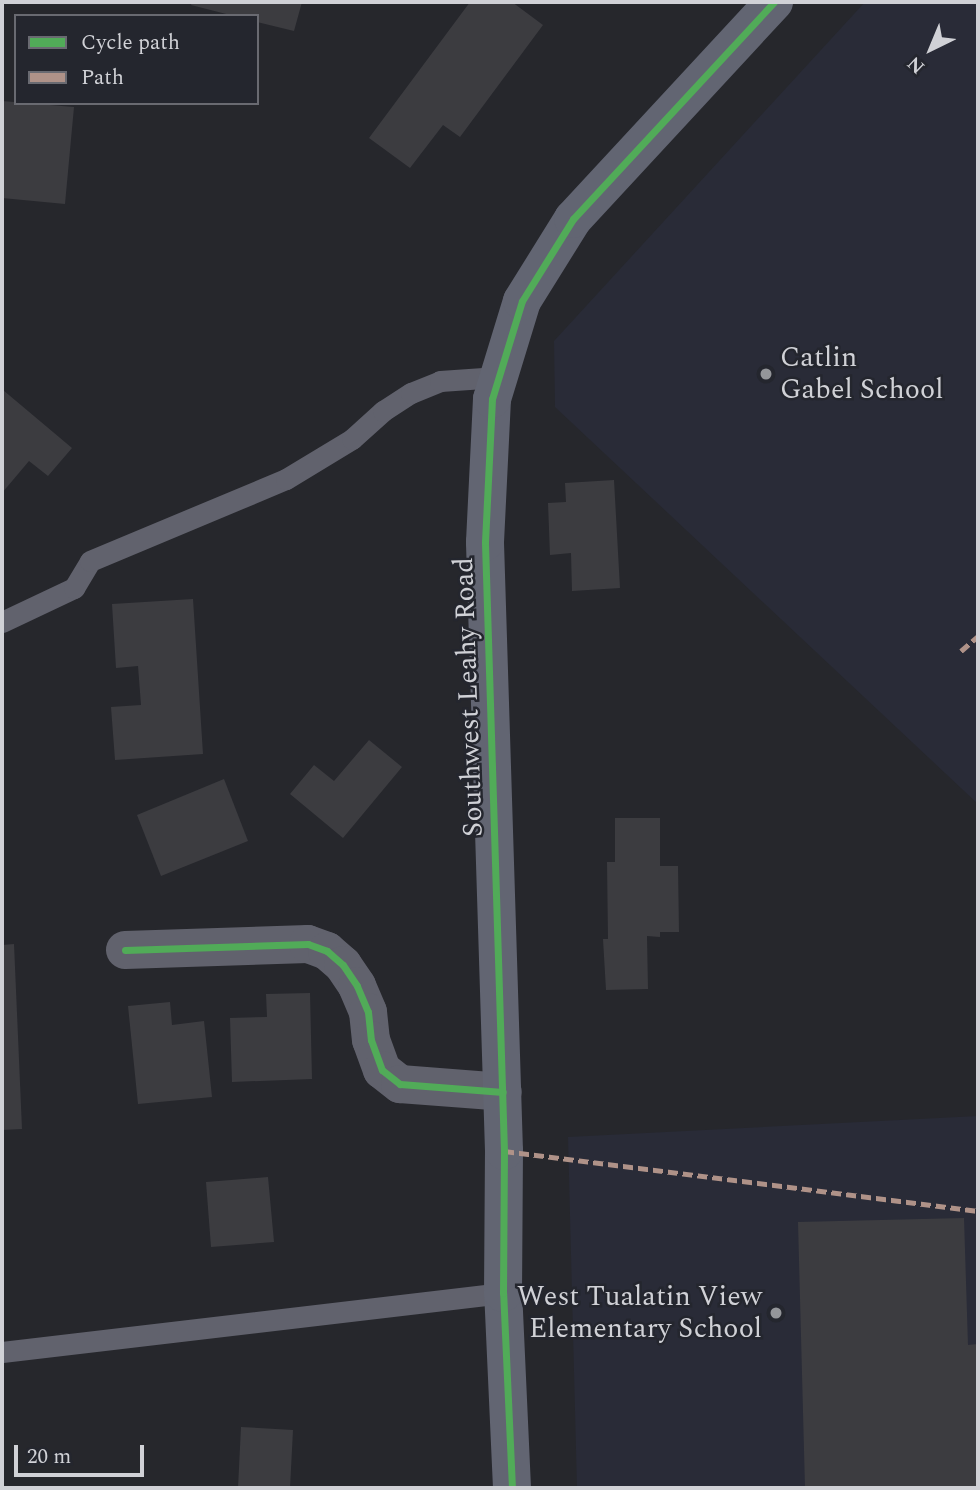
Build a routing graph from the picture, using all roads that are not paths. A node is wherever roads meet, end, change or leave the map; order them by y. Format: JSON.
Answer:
{"nodes":[{"id":1,"x":774,"y":2,"type":"edge"},
{"id":2,"x":498,"y":377,"type":"junction"},
{"id":3,"x":2,"y":622,"type":"edge"},
{"id":4,"x":125,"y":950,"type":"dead end"},
{"id":5,"x":503,"y":1092,"type":"junction"},
{"id":6,"x":503,"y":1293,"type":"junction"},
{"id":7,"x":2,"y":1352,"type":"edge"},
{"id":8,"x":512,"y":1488,"type":"edge"}],
"edges":[{"from":1,"to":2,"type":"street","name":"Southwest Leahy Road"},
{"from":2,"to":3,"type":"lane"},
{"from":2,"to":5,"type":"street","name":"Southwest Leahy Road"},
{"from":4,"to":5,"type":"street"},
{"from":5,"to":6,"type":"street","name":"Southwest Leahy Road"},
{"from":6,"to":7,"type":"lane"},
{"from":6,"to":8,"type":"street","name":"Southwest Leahy Road"}]}
